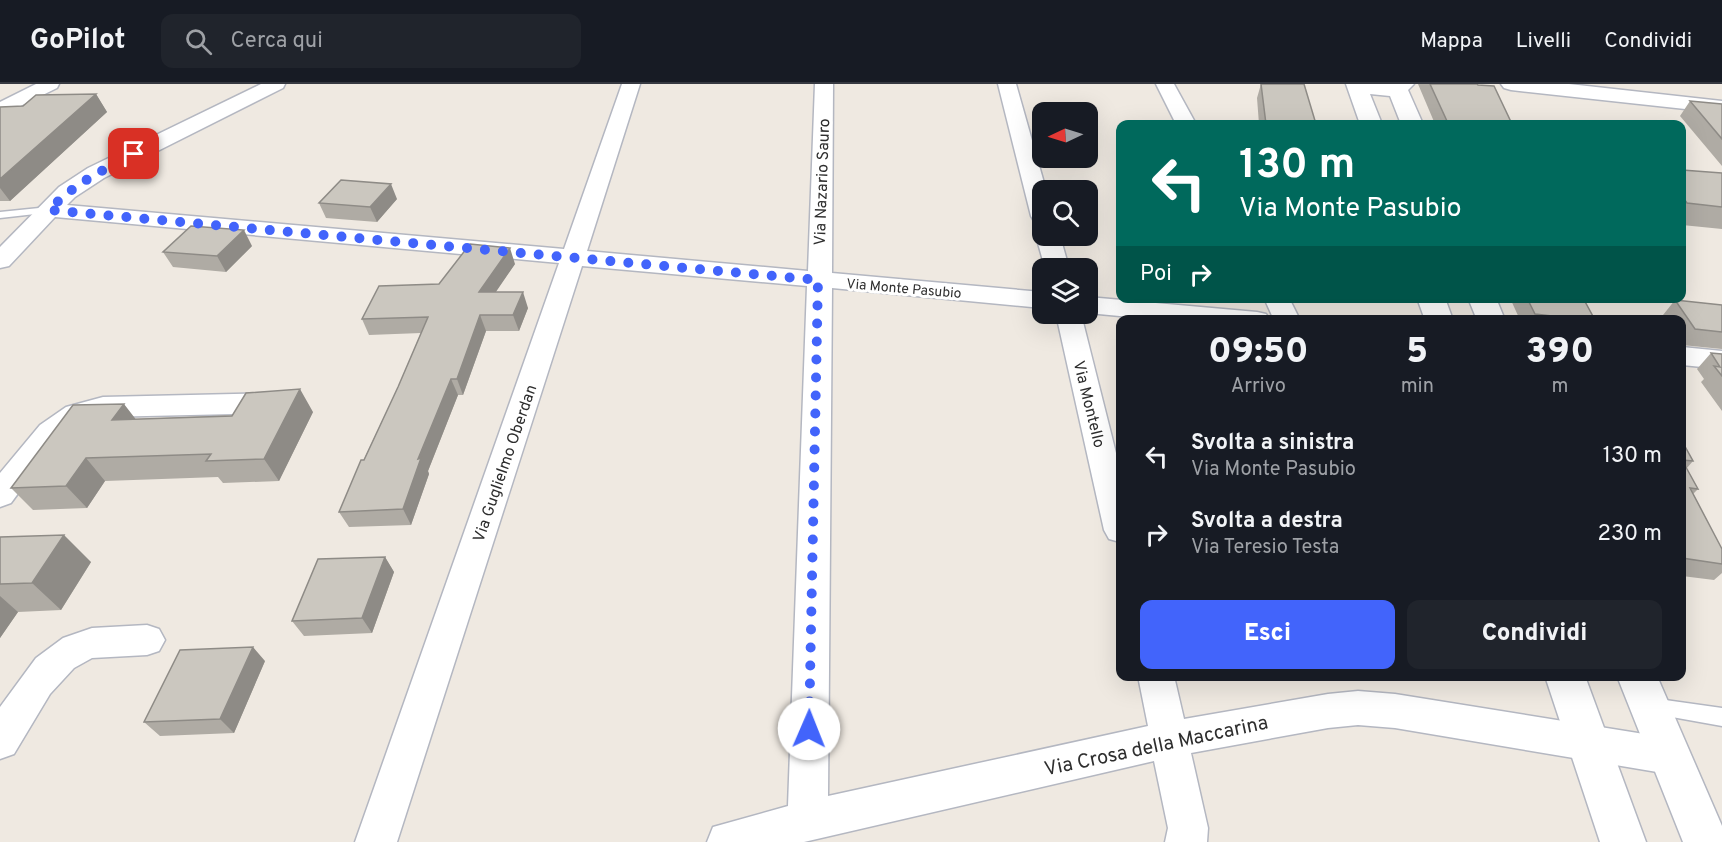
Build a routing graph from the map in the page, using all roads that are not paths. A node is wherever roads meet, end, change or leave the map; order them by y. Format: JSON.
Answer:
{"nodes":[{"id":1,"x":50,"y":84,"type":"edge"},
{"id":2,"x":276,"y":84,"type":"edge"},
{"id":3,"x":631,"y":84,"type":"edge"},
{"id":4,"x":824,"y":84,"type":"edge"},
{"id":5,"x":1007,"y":84,"type":"edge"},
{"id":6,"x":1165,"y":84,"type":"edge"},
{"id":7,"x":1356,"y":84,"type":"edge"},
{"id":8,"x":1511,"y":84,"type":"edge"},
{"id":9,"x":1400,"y":86,"type":"edge"},
{"id":10,"x":1722,"y":107,"type":"edge"},
{"id":11,"x":0,"y":110,"type":"edge"},
{"id":12,"x":1184,"y":120,"type":"edge"},
{"id":13,"x":1370,"y":120,"type":"edge"},
{"id":14,"x":1411,"y":120,"type":"edge"},
{"id":15,"x":1032,"y":180,"type":"edge"},
{"id":16,"x":49,"y":210,"type":"junction"},
{"id":17,"x":0,"y":215,"type":"edge"},
{"id":18,"x":573,"y":259,"type":"junction"},
{"id":19,"x":0,"y":261,"type":"edge"},
{"id":20,"x":818,"y":280,"type":"junction"},
{"id":21,"x":1032,"y":299,"type":"edge"},
{"id":22,"x":1098,"y":305,"type":"edge"},
{"id":23,"x":1204,"y":315,"type":"edge"},
{"id":24,"x":1070,"y":324,"type":"edge"},
{"id":25,"x":1686,"y":356,"type":"edge"},
{"id":26,"x":1722,"y":360,"type":"edge"},
{"id":27,"x":302,"y":402,"type":"dead end"},
{"id":28,"x":0,"y":495,"type":"edge"},
{"id":29,"x":1116,"y":513,"type":"edge"},
{"id":30,"x":147,"y":640,"type":"dead end"},
{"id":31,"x":1157,"y":681,"type":"edge"},
{"id":32,"x":1566,"y":681,"type":"edge"},
{"id":33,"x":1643,"y":691,"type":"edge"},
{"id":34,"x":1722,"y":717,"type":"edge"},
{"id":35,"x":1171,"y":739,"type":"junction"},
{"id":36,"x":0,"y":741,"type":"edge"},
{"id":37,"x":1588,"y":742,"type":"junction"},
{"id":38,"x":1670,"y":756,"type":"junction"},
{"id":39,"x":808,"y":821,"type":"junction"},
{"id":40,"x":376,"y":842,"type":"edge"},
{"id":41,"x":728,"y":842,"type":"edge"},
{"id":42,"x":1186,"y":842,"type":"edge"},
{"id":43,"x":1623,"y":842,"type":"edge"},
{"id":44,"x":1706,"y":842,"type":"edge"}],
"edges":[{"from":1,"to":11,"type":"street"},
{"from":2,"to":16,"type":"street"},
{"from":3,"to":18,"type":"street","name":"Via Guglielmo Oberdan"},
{"from":4,"to":20,"type":"street","name":"Via Nazario Sauro"},
{"from":5,"to":15,"type":"street"},
{"from":6,"to":12,"type":"street"},
{"from":7,"to":9,"type":"street"},
{"from":7,"to":13,"type":"street"},
{"from":8,"to":10,"type":"street"},
{"from":9,"to":14,"type":"street"},
{"from":16,"to":17,"type":"lane"},
{"from":16,"to":18,"type":"street","name":"Via Monte Pasubio"},
{"from":16,"to":19,"type":"street"},
{"from":18,"to":20,"type":"street","name":"Via Monte Pasubio"},
{"from":18,"to":40,"type":"street","name":"Via Guglielmo Oberdan"},
{"from":20,"to":21,"type":"street","name":"Via Monte Pasubio"},
{"from":20,"to":39,"type":"street","name":"Via Nazario Sauro"},
{"from":22,"to":23,"type":"street"},
{"from":24,"to":29,"type":"street","name":"Via Montello"},
{"from":25,"to":26,"type":"street"},
{"from":27,"to":28,"type":"street"},
{"from":30,"to":36,"type":"street"},
{"from":31,"to":35,"type":"street"},
{"from":32,"to":37,"type":"street"},
{"from":33,"to":34,"type":"lane"},
{"from":33,"to":38,"type":"street"},
{"from":35,"to":37,"type":"street","name":"Via Crosa della Maccarina"},
{"from":35,"to":39,"type":"street","name":"Via Crosa della Maccarina"},
{"from":35,"to":42,"type":"street"},
{"from":37,"to":38,"type":"street","name":"Via Crosa della Maccarina"},
{"from":37,"to":43,"type":"street"},
{"from":38,"to":44,"type":"street"},
{"from":39,"to":41,"type":"street","name":"Via Crosa della Maccarina"}]}
